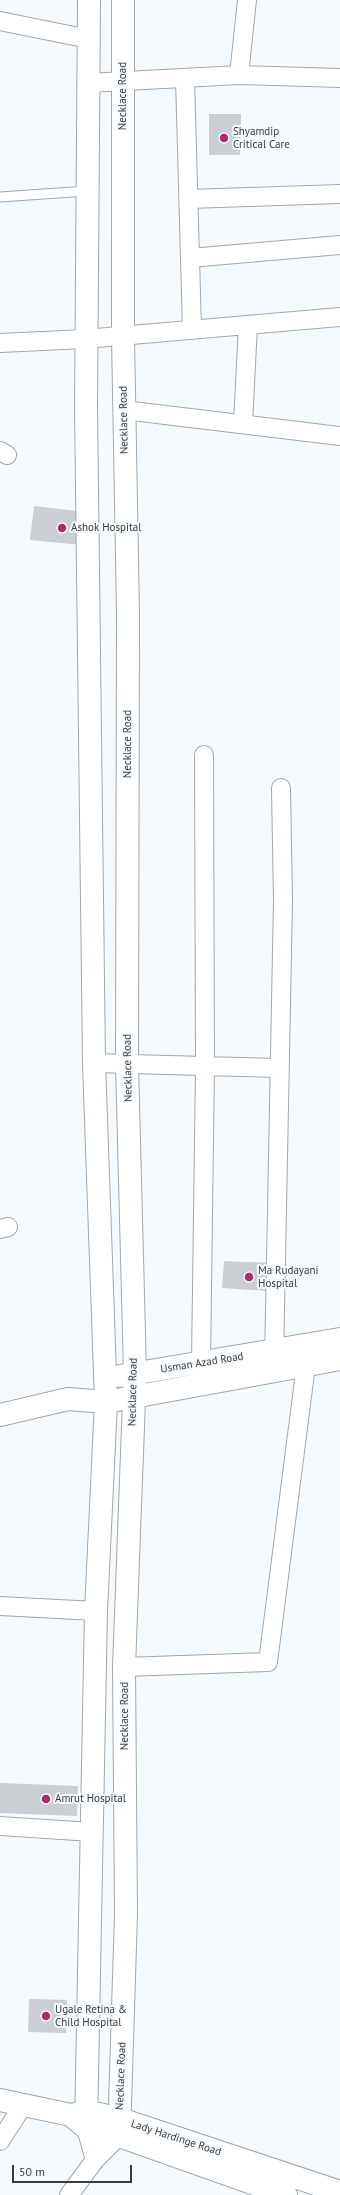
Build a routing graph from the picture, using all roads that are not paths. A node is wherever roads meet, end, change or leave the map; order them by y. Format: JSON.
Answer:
{"nodes":[{"id":1,"x":89,"y":0,"type":"edge"},
{"id":2,"x":123,"y":0,"type":"edge"},
{"id":3,"x":247,"y":0,"type":"edge"},
{"id":4,"x":0,"y":21,"type":"edge"},
{"id":5,"x":89,"y":39,"type":"junction"},
{"id":6,"x":239,"y":75,"type":"junction"},
{"id":7,"x":185,"y":78,"type":"junction"},
{"id":8,"x":340,"y":78,"type":"edge"},
{"id":9,"x":124,"y":81,"type":"junction"},
{"id":10,"x":88,"y":82,"type":"junction"},
{"id":11,"x":87,"y":191,"type":"junction"},
{"id":12,"x":340,"y":194,"type":"edge"},
{"id":13,"x":0,"y":197,"type":"edge"},
{"id":14,"x":188,"y":199,"type":"junction"},
{"id":15,"x":340,"y":245,"type":"edge"},
{"id":16,"x":190,"y":258,"type":"junction"},
{"id":17,"x":340,"y":317,"type":"edge"},
{"id":18,"x":248,"y":325,"type":"junction"},
{"id":19,"x":192,"y":330,"type":"junction"},
{"id":20,"x":122,"y":336,"type":"junction"},
{"id":21,"x":85,"y":339,"type":"junction"},
{"id":22,"x":0,"y":343,"type":"edge"},
{"id":23,"x":124,"y":410,"type":"junction"},
{"id":24,"x":243,"y":424,"type":"junction"},
{"id":25,"x":340,"y":432,"type":"edge"},
{"id":26,"x":204,"y":756,"type":"dead end"},
{"id":27,"x":281,"y":788,"type":"dead end"},
{"id":28,"x":94,"y":1063,"type":"junction"},
{"id":29,"x":127,"y":1064,"type":"junction"},
{"id":30,"x":206,"y":1066,"type":"junction"},
{"id":31,"x":278,"y":1068,"type":"junction"},
{"id":32,"x":340,"y":1338,"type":"edge"},
{"id":33,"x":340,"y":1359,"type":"edge"},
{"id":34,"x":274,"y":1361,"type":"junction"},
{"id":35,"x":201,"y":1363,"type":"junction"},
{"id":36,"x":306,"y":1365,"type":"junction"},
{"id":37,"x":135,"y":1373,"type":"junction"},
{"id":38,"x":105,"y":1378,"type":"junction"},
{"id":39,"x":134,"y":1397,"type":"junction"},
{"id":40,"x":68,"y":1399,"type":"junction"},
{"id":41,"x":106,"y":1402,"type":"junction"},
{"id":42,"x":0,"y":1415,"type":"edge"},
{"id":43,"x":0,"y":1606,"type":"edge"},
{"id":44,"x":96,"y":1611,"type":"junction"},
{"id":45,"x":124,"y":1667,"type":"junction"},
{"id":46,"x":0,"y":1826,"type":"edge"},
{"id":47,"x":92,"y":1832,"type":"junction"},
{"id":48,"x":0,"y":2100,"type":"edge"},
{"id":49,"x":24,"y":2104,"type":"junction"},
{"id":50,"x":81,"y":2118,"type":"junction"},
{"id":51,"x":119,"y":2128,"type":"junction"},
{"id":52,"x":0,"y":2141,"type":"edge"},
{"id":53,"x":95,"y":2160,"type":"junction"},
{"id":54,"x":340,"y":2192,"type":"edge"},
{"id":55,"x":69,"y":2195,"type":"edge"},
{"id":56,"x":286,"y":2195,"type":"edge"}],
"edges":[{"from":1,"to":5,"type":"main road"},
{"from":2,"to":9,"type":"main road","name":"Necklace Road"},
{"from":3,"to":6,"type":"street"},
{"from":4,"to":5,"type":"street"},
{"from":5,"to":10,"type":"main road"},
{"from":6,"to":7,"type":"street"},
{"from":6,"to":8,"type":"street"},
{"from":7,"to":9,"type":"street"},
{"from":7,"to":14,"type":"street"},
{"from":9,"to":10,"type":"street"},
{"from":9,"to":20,"type":"main road","name":"Necklace Road"},
{"from":10,"to":11,"type":"main road"},
{"from":11,"to":13,"type":"lane"},
{"from":11,"to":21,"type":"main road"},
{"from":12,"to":14,"type":"street"},
{"from":14,"to":16,"type":"street"},
{"from":15,"to":16,"type":"street"},
{"from":16,"to":19,"type":"street"},
{"from":17,"to":18,"type":"street"},
{"from":18,"to":19,"type":"street"},
{"from":18,"to":24,"type":"street"},
{"from":19,"to":20,"type":"street"},
{"from":20,"to":21,"type":"street"},
{"from":20,"to":23,"type":"main road","name":"Necklace Road"},
{"from":21,"to":22,"type":"street"},
{"from":21,"to":28,"type":"main road"},
{"from":23,"to":24,"type":"street"},
{"from":23,"to":29,"type":"main road","name":"Necklace Road"},
{"from":24,"to":25,"type":"street"},
{"from":26,"to":30,"type":"street"},
{"from":27,"to":31,"type":"street"},
{"from":28,"to":29,"type":"street"},
{"from":28,"to":38,"type":"main road"},
{"from":29,"to":30,"type":"street"},
{"from":29,"to":37,"type":"main road","name":"Necklace Road"},
{"from":30,"to":31,"type":"street"},
{"from":30,"to":35,"type":"street"},
{"from":31,"to":34,"type":"street"},
{"from":32,"to":34,"type":"main road","name":"Usman Azad Road"},
{"from":33,"to":36,"type":"main road","name":"Usman Azad Road"},
{"from":34,"to":35,"type":"main road","name":"Usman Azad Road"},
{"from":34,"to":36,"type":"main road","name":"Usman Azad Road"},
{"from":34,"to":39,"type":"main road","name":"Usman Azad Road"},
{"from":35,"to":37,"type":"main road","name":"Usman Azad Road"},
{"from":36,"to":45,"type":"street"},
{"from":37,"to":38,"type":"main road","name":"Usman Azad Road"},
{"from":37,"to":39,"type":"main road","name":"Necklace Road"},
{"from":38,"to":40,"type":"main road","name":"Usman Azad Road"},
{"from":38,"to":41,"type":"main road"},
{"from":39,"to":41,"type":"main road","name":"Usman Azad Road"},
{"from":39,"to":45,"type":"main road","name":"Necklace Road"},
{"from":40,"to":41,"type":"main road","name":"Usman Azad Road"},
{"from":40,"to":42,"type":"main road","name":"Usman Azad Road"},
{"from":41,"to":44,"type":"main road"},
{"from":43,"to":44,"type":"street"},
{"from":44,"to":47,"type":"main road"},
{"from":45,"to":51,"type":"main road","name":"Necklace Road"},
{"from":46,"to":47,"type":"street"},
{"from":47,"to":50,"type":"main road"},
{"from":48,"to":49,"type":"main road","name":"Lady Hardinge Road"},
{"from":49,"to":50,"type":"main road","name":"Lady Hardinge Road"},
{"from":49,"to":52,"type":"street"},
{"from":50,"to":51,"type":"main road","name":"Lady Hardinge Road"},
{"from":50,"to":53,"type":"street"},
{"from":51,"to":53,"type":"street"},
{"from":51,"to":54,"type":"main road","name":"Lady Hardinge Road"},
{"from":51,"to":56,"type":"main road","name":"Lady Hardinge Road"},
{"from":53,"to":55,"type":"street"}]}
